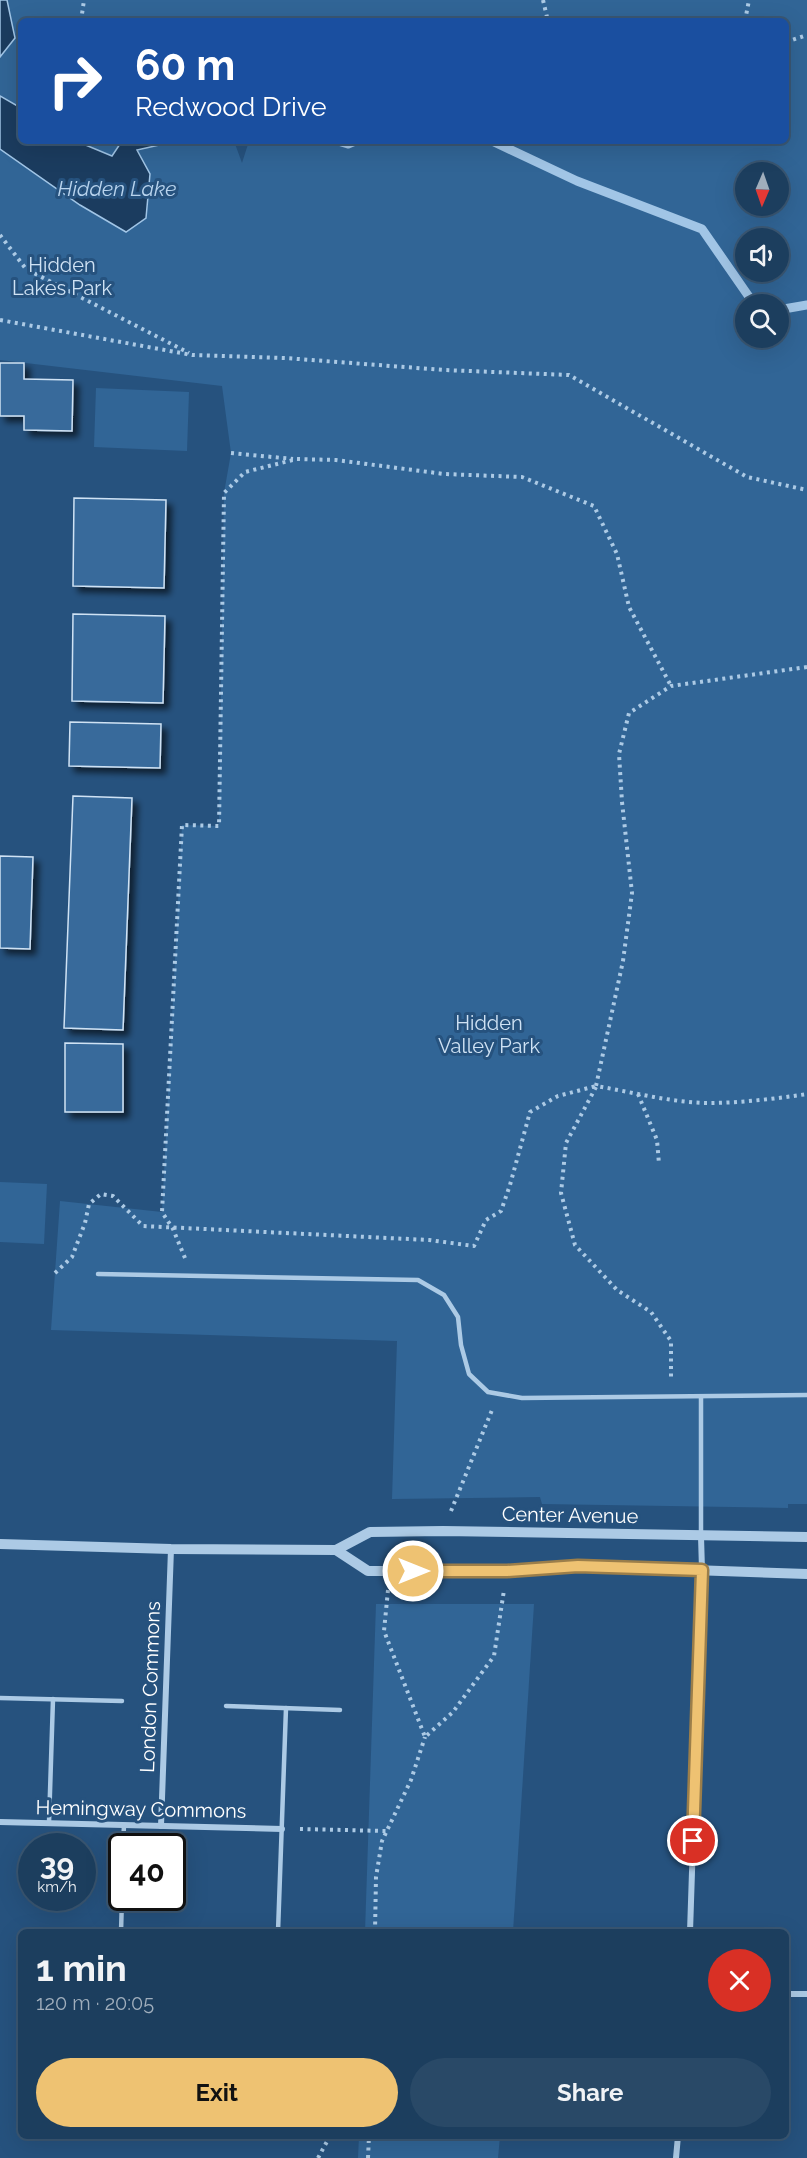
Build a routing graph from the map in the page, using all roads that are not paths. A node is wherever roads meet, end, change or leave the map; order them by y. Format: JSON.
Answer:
{"nodes":[{"id":1,"x":98,"y":1274,"type":"dead end"},
{"id":2,"x":807,"y":1395,"type":"edge"},
{"id":3,"x":701,"y":1398,"type":"junction"},
{"id":4,"x":701,"y":1536,"type":"junction"},
{"id":5,"x":807,"y":1537,"type":"edge"},
{"id":6,"x":0,"y":1544,"type":"edge"},
{"id":7,"x":171,"y":1549,"type":"junction"},
{"id":8,"x":336,"y":1550,"type":"junction"},
{"id":9,"x":702,"y":1570,"type":"junction"},
{"id":10,"x":807,"y":1574,"type":"edge"},
{"id":11,"x":0,"y":1698,"type":"edge"},
{"id":12,"x":53,"y":1699,"type":"junction"},
{"id":13,"x":122,"y":1701,"type":"dead end"},
{"id":14,"x":226,"y":1706,"type":"dead end"},
{"id":15,"x":286,"y":1708,"type":"junction"},
{"id":16,"x":340,"y":1710,"type":"dead end"},
{"id":17,"x":0,"y":1822,"type":"edge"},
{"id":18,"x":49,"y":1823,"type":"junction"},
{"id":19,"x":124,"y":1825,"type":"junction"},
{"id":20,"x":161,"y":1826,"type":"junction"},
{"id":21,"x":282,"y":1829,"type":"junction"},
{"id":22,"x":124,"y":1833,"type":"edge"},
{"id":23,"x":122,"y":1911,"type":"edge"},
{"id":24,"x":121,"y":1929,"type":"edge"},
{"id":25,"x":278,"y":1929,"type":"edge"},
{"id":26,"x":690,"y":1929,"type":"edge"},
{"id":27,"x":789,"y":1994,"type":"edge"},
{"id":28,"x":807,"y":1994,"type":"edge"},
{"id":29,"x":678,"y":2139,"type":"edge"},
{"id":30,"x":676,"y":2158,"type":"edge"}],
"edges":[{"from":1,"to":3,"type":"lane"},
{"from":2,"to":3,"type":"lane"},
{"from":3,"to":4,"type":"lane"},
{"from":4,"to":5,"type":"street","name":"Center Avenue"},
{"from":4,"to":8,"type":"street","name":"Center Avenue"},
{"from":4,"to":9,"type":"street"},
{"from":6,"to":7,"type":"street","name":"Center Avenue"},
{"from":7,"to":8,"type":"street","name":"Center Avenue"},
{"from":7,"to":20,"type":"street","name":"London Commons"},
{"from":8,"to":9,"type":"street"},
{"from":9,"to":10,"type":"street"},
{"from":9,"to":26,"type":"street"},
{"from":11,"to":12,"type":"lane"},
{"from":12,"to":13,"type":"lane"},
{"from":12,"to":18,"type":"lane"},
{"from":14,"to":15,"type":"lane"},
{"from":15,"to":16,"type":"lane"},
{"from":15,"to":21,"type":"lane"},
{"from":17,"to":18,"type":"street","name":"Hemingway Commons"},
{"from":18,"to":19,"type":"street","name":"Hemingway Commons"},
{"from":19,"to":20,"type":"street","name":"Hemingway Commons"},
{"from":19,"to":22,"type":"lane"},
{"from":20,"to":21,"type":"street","name":"Hemingway Commons"},
{"from":21,"to":25,"type":"lane"},
{"from":23,"to":24,"type":"lane"},
{"from":27,"to":28,"type":"street"},
{"from":29,"to":30,"type":"street"}]}
